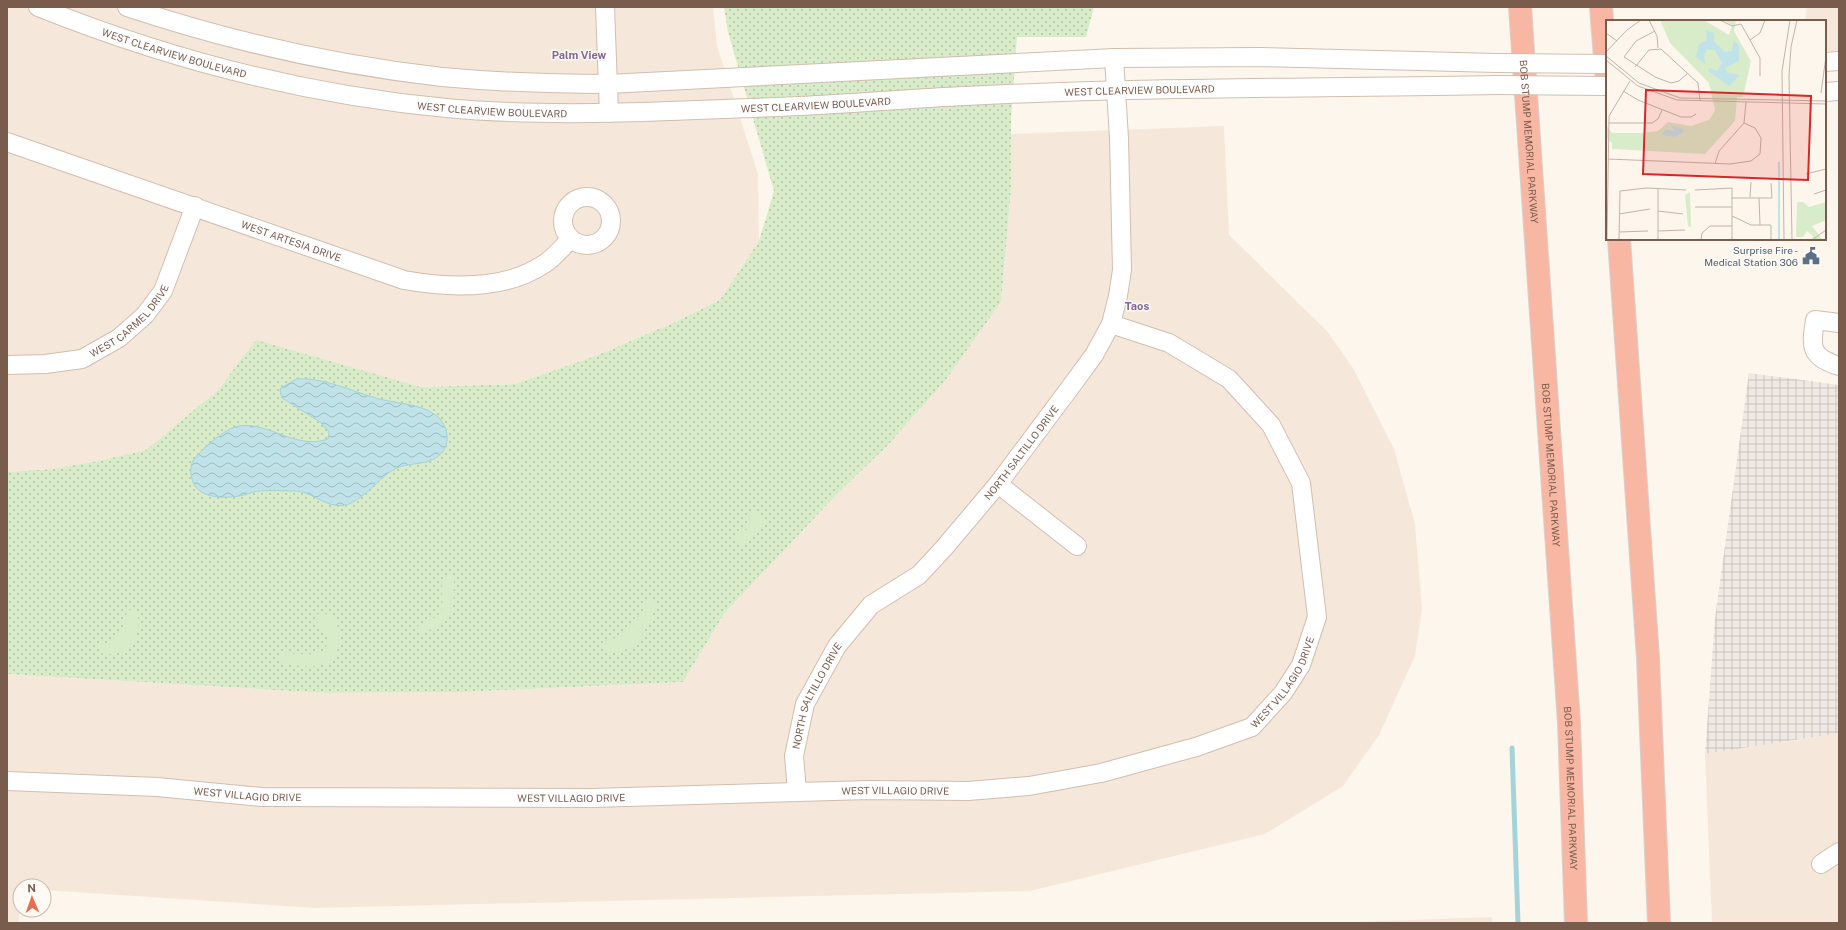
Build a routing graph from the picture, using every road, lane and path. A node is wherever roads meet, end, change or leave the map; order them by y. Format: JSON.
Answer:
{"nodes":[{"id":1,"x":38,"y":7,"type":"edge"},
{"id":2,"x":127,"y":7,"type":"edge"},
{"id":3,"x":605,"y":7,"type":"edge"},
{"id":4,"x":1520,"y":7,"type":"edge"},
{"id":5,"x":1601,"y":7,"type":"edge"},
{"id":6,"x":1114,"y":58,"type":"junction"},
{"id":7,"x":1839,"y":61,"type":"edge"},
{"id":8,"x":1826,"y":62,"type":"edge"},
{"id":9,"x":1606,"y":64,"type":"edge"},
{"id":10,"x":1606,"y":70,"type":"edge"},
{"id":11,"x":608,"y":84,"type":"junction"},
{"id":12,"x":1606,"y":86,"type":"edge"},
{"id":13,"x":1116,"y":90,"type":"junction"},
{"id":14,"x":1826,"y":92,"type":"edge"},
{"id":15,"x":1839,"y":92,"type":"edge"},
{"id":16,"x":609,"y":113,"type":"junction"},
{"id":17,"x":7,"y":142,"type":"edge"},
{"id":18,"x":195,"y":206,"type":"junction"},
{"id":19,"x":571,"y":239,"type":"dead end"},
{"id":20,"x":1619,"y":240,"type":"edge"},
{"id":21,"x":1839,"y":323,"type":"edge"},
{"id":22,"x":1111,"y":324,"type":"junction"},
{"id":23,"x":7,"y":365,"type":"edge"},
{"id":24,"x":1839,"y":366,"type":"edge"},
{"id":25,"x":998,"y":484,"type":"junction"},
{"id":26,"x":1077,"y":546,"type":"dead end"},
{"id":27,"x":7,"y":781,"type":"edge"},
{"id":28,"x":797,"y":792,"type":"junction"},
{"id":29,"x":1839,"y":852,"type":"edge"},
{"id":30,"x":1821,"y":864,"type":"dead end"},
{"id":31,"x":1576,"y":923,"type":"edge"},
{"id":32,"x":1660,"y":923,"type":"edge"}],
"edges":[{"from":1,"to":16,"type":"street","name":"WEST CLEARVIEW BOULEVARD"},
{"from":2,"to":11,"type":"street"},
{"from":3,"to":11,"type":"street"},
{"from":4,"to":31,"type":"highway","name":"BOB STUMP MEMORIAL PARKWAY"},
{"from":5,"to":10,"type":"highway"},
{"from":6,"to":9,"type":"street","bridge":true},
{"from":6,"to":11,"type":"street"},
{"from":6,"to":13,"type":"street","name":"NORTH SALTILLO DRIVE"},
{"from":7,"to":8,"type":"street"},
{"from":11,"to":16,"type":"street"},
{"from":12,"to":13,"type":"street","name":"WEST CLEARVIEW BOULEVARD","bridge":true},
{"from":13,"to":16,"type":"street","name":"WEST CLEARVIEW BOULEVARD"},
{"from":13,"to":22,"type":"street","name":"NORTH SALTILLO DRIVE"},
{"from":14,"to":15,"type":"street"},
{"from":17,"to":18,"type":"street","name":"WEST ARTESIA DRIVE"},
{"from":18,"to":19,"type":"street","name":"WEST ARTESIA DRIVE"},
{"from":18,"to":23,"type":"street","name":"WEST CARMEL DRIVE"},
{"from":20,"to":32,"type":"highway"},
{"from":21,"to":24,"type":"street"},
{"from":22,"to":25,"type":"street","name":"NORTH SALTILLO DRIVE"},
{"from":22,"to":28,"type":"street","name":"WEST VILLAGIO DRIVE"},
{"from":25,"to":26,"type":"street"},
{"from":25,"to":28,"type":"street","name":"NORTH SALTILLO DRIVE"},
{"from":27,"to":28,"type":"street","name":"WEST VILLAGIO DRIVE"},
{"from":29,"to":30,"type":"street"}]}
